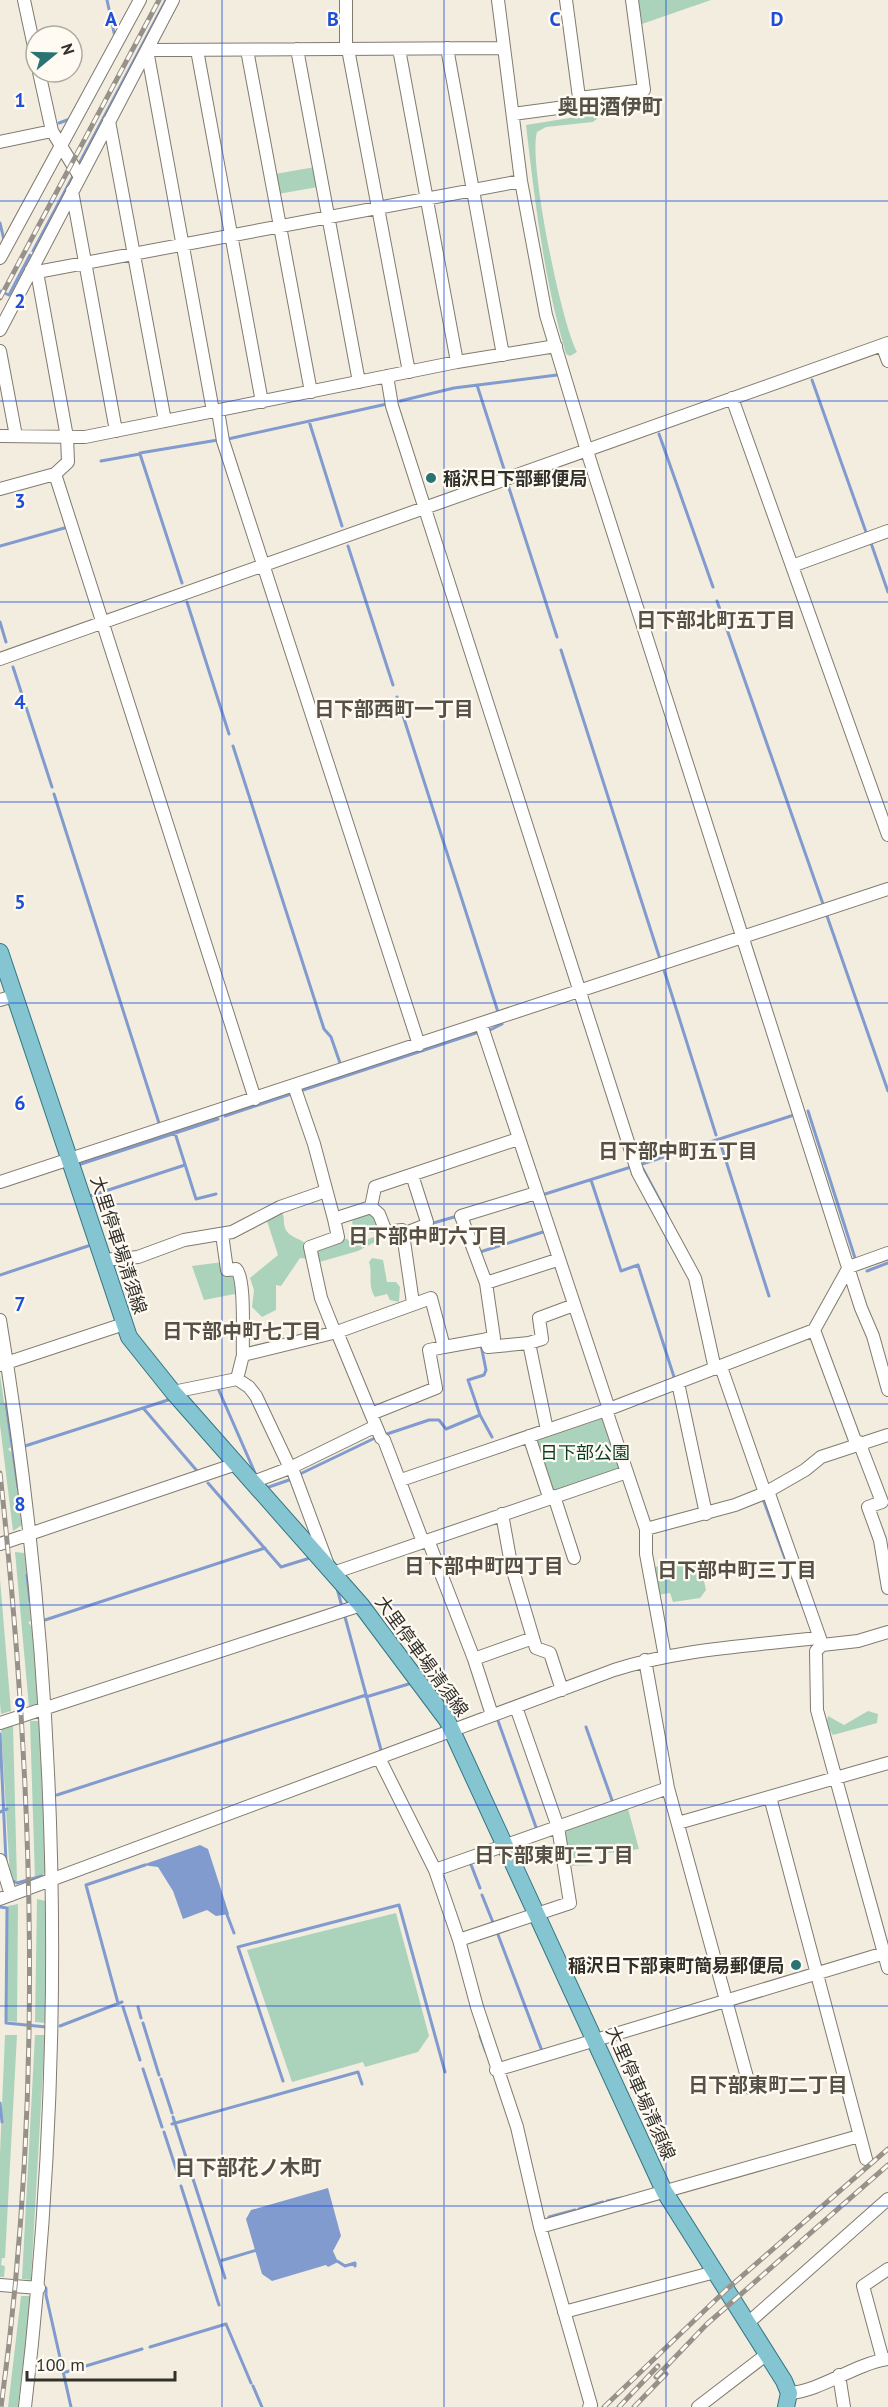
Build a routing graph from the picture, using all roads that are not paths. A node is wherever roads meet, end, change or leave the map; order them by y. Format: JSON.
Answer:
{"nodes":[{"id":1,"x":24,"y":0,"type":"edge"},
{"id":2,"x":140,"y":0,"type":"edge"},
{"id":3,"x":173,"y":0,"type":"edge"},
{"id":4,"x":346,"y":0,"type":"edge"},
{"id":5,"x":498,"y":0,"type":"edge"},
{"id":6,"x":566,"y":0,"type":"edge"},
{"id":7,"x":633,"y":0,"type":"edge"},
{"id":8,"x":29,"y":24,"type":"edge"},
{"id":9,"x":447,"y":48,"type":"junction"},
{"id":10,"x":504,"y":48,"type":"junction"},
{"id":11,"x":297,"y":49,"type":"junction"},
{"id":12,"x":347,"y":49,"type":"junction"},
{"id":13,"x":399,"y":49,"type":"junction"},
{"id":14,"x":147,"y":50,"type":"junction"},
{"id":15,"x":197,"y":50,"type":"junction"},
{"id":16,"x":247,"y":50,"type":"junction"},
{"id":17,"x":42,"y":84,"type":"edge"},
{"id":18,"x":579,"y":98,"type":"junction"},
{"id":19,"x":513,"y":114,"type":"junction"},
{"id":20,"x":110,"y":121,"type":"junction"},
{"id":21,"x":52,"y":130,"type":"junction"},
{"id":22,"x":0,"y":142,"type":"edge"},
{"id":23,"x":62,"y":147,"type":"junction"},
{"id":24,"x":80,"y":177,"type":"junction"},
{"id":25,"x":521,"y":181,"type":"junction"},
{"id":26,"x":473,"y":190,"type":"junction"},
{"id":27,"x":72,"y":191,"type":"junction"},
{"id":28,"x":427,"y":199,"type":"junction"},
{"id":29,"x":378,"y":208,"type":"junction"},
{"id":30,"x":328,"y":217,"type":"junction"},
{"id":31,"x":280,"y":226,"type":"junction"},
{"id":32,"x":231,"y":236,"type":"junction"},
{"id":33,"x":183,"y":245,"type":"junction"},
{"id":34,"x":134,"y":254,"type":"junction"},
{"id":35,"x":0,"y":258,"type":"edge"},
{"id":36,"x":84,"y":263,"type":"junction"},
{"id":37,"x":34,"y":271,"type":"junction"},
{"id":38,"x":0,"y":330,"type":"edge"},
{"id":39,"x":885,"y":344,"type":"edge"},
{"id":40,"x":556,"y":346,"type":"junction"},
{"id":41,"x":0,"y":351,"type":"edge"},
{"id":42,"x":503,"y":355,"type":"junction"},
{"id":43,"x":888,"y":361,"type":"edge"},
{"id":44,"x":457,"y":362,"type":"junction"},
{"id":45,"x":409,"y":372,"type":"junction"},
{"id":46,"x":387,"y":376,"type":"junction"},
{"id":47,"x":359,"y":382,"type":"junction"},
{"id":48,"x":311,"y":392,"type":"junction"},
{"id":49,"x":732,"y":398,"type":"junction"},
{"id":50,"x":262,"y":402,"type":"junction"},
{"id":51,"x":216,"y":411,"type":"junction"},
{"id":52,"x":165,"y":421,"type":"junction"},
{"id":53,"x":116,"y":431,"type":"junction"},
{"id":54,"x":0,"y":436,"type":"edge"},
{"id":55,"x":16,"y":436,"type":"junction"},
{"id":56,"x":67,"y":437,"type":"junction"},
{"id":57,"x":587,"y":451,"type":"junction"},
{"id":58,"x":55,"y":474,"type":"junction"},
{"id":59,"x":0,"y":489,"type":"edge"},
{"id":60,"x":426,"y":508,"type":"junction"},
{"id":61,"x":888,"y":531,"type":"edge"},
{"id":62,"x":265,"y":565,"type":"junction"},
{"id":63,"x":792,"y":566,"type":"junction"},
{"id":64,"x":102,"y":622,"type":"junction"},
{"id":65,"x":0,"y":659,"type":"edge"},
{"id":66,"x":888,"y":835,"type":"edge"},
{"id":67,"x":888,"y":889,"type":"edge"},
{"id":68,"x":742,"y":938,"type":"junction"},
{"id":69,"x":0,"y":952,"type":"edge"},
{"id":70,"x":580,"y":991,"type":"junction"},
{"id":71,"x":7,"y":998,"type":"edge"},
{"id":72,"x":481,"y":1024,"type":"junction"},
{"id":73,"x":418,"y":1044,"type":"junction"},
{"id":74,"x":294,"y":1086,"type":"junction"},
{"id":75,"x":255,"y":1099,"type":"junction"},
{"id":76,"x":518,"y":1139,"type":"junction"},
{"id":77,"x":70,"y":1160,"type":"junction"},
{"id":78,"x":412,"y":1175,"type":"junction"},
{"id":79,"x":0,"y":1182,"type":"edge"},
{"id":80,"x":326,"y":1191,"type":"junction"},
{"id":81,"x":536,"y":1193,"type":"junction"},
{"id":82,"x":371,"y":1207,"type":"junction"},
{"id":83,"x":334,"y":1219,"type":"junction"},
{"id":84,"x":222,"y":1233,"type":"junction"},
{"id":85,"x":403,"y":1234,"type":"junction"},
{"id":86,"x":888,"y":1253,"type":"edge"},
{"id":87,"x":103,"y":1260,"type":"junction"},
{"id":88,"x":557,"y":1260,"type":"junction"},
{"id":89,"x":849,"y":1267,"type":"junction"},
{"id":90,"x":486,"y":1283,"type":"junction"},
{"id":91,"x":413,"y":1303,"type":"junction"},
{"id":92,"x":574,"y":1305,"type":"junction"},
{"id":93,"x":0,"y":1320,"type":"edge"},
{"id":94,"x":124,"y":1324,"type":"junction"},
{"id":95,"x":814,"y":1330,"type":"junction"},
{"id":96,"x":336,"y":1332,"type":"junction"},
{"id":97,"x":486,"y":1339,"type":"junction"},
{"id":98,"x":530,"y":1343,"type":"junction"},
{"id":99,"x":444,"y":1347,"type":"junction"},
{"id":100,"x":243,"y":1355,"type":"junction"},
{"id":101,"x":4,"y":1364,"type":"edge"},
{"id":102,"x":718,"y":1368,"type":"junction"},
{"id":103,"x":237,"y":1379,"type":"junction"},
{"id":104,"x":678,"y":1383,"type":"junction"},
{"id":105,"x":888,"y":1390,"type":"edge"},
{"id":106,"x":173,"y":1392,"type":"junction"},
{"id":107,"x":608,"y":1409,"type":"junction"},
{"id":108,"x":371,"y":1414,"type":"junction"},
{"id":109,"x":376,"y":1426,"type":"junction"},
{"id":110,"x":547,"y":1430,"type":"junction"},
{"id":111,"x":888,"y":1435,"type":"edge"},
{"id":112,"x":530,"y":1436,"type":"junction"},
{"id":113,"x":858,"y":1443,"type":"junction"},
{"id":114,"x":236,"y":1464,"type":"junction"},
{"id":115,"x":291,"y":1468,"type":"junction"},
{"id":116,"x":627,"y":1472,"type":"junction"},
{"id":117,"x":401,"y":1480,"type":"junction"},
{"id":118,"x":253,"y":1482,"type":"junction"},
{"id":119,"x":766,"y":1492,"type":"junction"},
{"id":120,"x":551,"y":1497,"type":"junction"},
{"id":121,"x":502,"y":1514,"type":"junction"},
{"id":122,"x":706,"y":1514,"type":"junction"},
{"id":123,"x":646,"y":1529,"type":"junction"},
{"id":124,"x":31,"y":1534,"type":"junction"},
{"id":125,"x":426,"y":1541,"type":"junction"},
{"id":126,"x":0,"y":1544,"type":"edge"},
{"id":127,"x":574,"y":1558,"type":"dead end"},
{"id":128,"x":332,"y":1571,"type":"junction"},
{"id":129,"x":888,"y":1588,"type":"edge"},
{"id":130,"x":361,"y":1605,"type":"junction"},
{"id":131,"x":888,"y":1632,"type":"edge"},
{"id":132,"x":533,"y":1638,"type":"junction"},
{"id":133,"x":820,"y":1641,"type":"junction"},
{"id":134,"x":665,"y":1657,"type":"junction"},
{"id":135,"x":474,"y":1659,"type":"junction"},
{"id":136,"x":645,"y":1660,"type":"junction"},
{"id":137,"x":562,"y":1690,"type":"junction"},
{"id":138,"x":516,"y":1707,"type":"junction"},
{"id":139,"x":46,"y":1708,"type":"junction"},
{"id":140,"x":492,"y":1715,"type":"junction"},
{"id":141,"x":0,"y":1723,"type":"edge"},
{"id":142,"x":452,"y":1731,"type":"junction"},
{"id":143,"x":380,"y":1758,"type":"junction"},
{"id":144,"x":888,"y":1764,"type":"edge"},
{"id":145,"x":837,"y":1778,"type":"junction"},
{"id":146,"x":668,"y":1788,"type":"junction"},
{"id":147,"x":770,"y":1797,"type":"junction"},
{"id":148,"x":678,"y":1823,"type":"junction"},
{"id":149,"x":558,"y":1827,"type":"junction"},
{"id":150,"x":506,"y":1846,"type":"junction"},
{"id":151,"x":0,"y":1860,"type":"edge"},
{"id":152,"x":435,"y":1870,"type":"junction"},
{"id":153,"x":53,"y":1879,"type":"junction"},
{"id":154,"x":6,"y":1897,"type":"edge"},
{"id":155,"x":537,"y":1912,"type":"junction"},
{"id":156,"x":459,"y":1940,"type":"junction"},
{"id":157,"x":886,"y":1952,"type":"edge"},
{"id":158,"x":888,"y":1968,"type":"edge"},
{"id":159,"x":817,"y":1973,"type":"junction"},
{"id":160,"x":726,"y":2000,"type":"junction"},
{"id":161,"x":595,"y":2040,"type":"junction"},
{"id":162,"x":496,"y":2070,"type":"junction"},
{"id":163,"x":750,"y":2088,"type":"dead end"},
{"id":164,"x":859,"y":2136,"type":"junction"},
{"id":165,"x":866,"y":2159,"type":"dead end"},
{"id":166,"x":664,"y":2191,"type":"junction"},
{"id":167,"x":888,"y":2199,"type":"edge"},
{"id":168,"x":540,"y":2227,"type":"junction"},
{"id":169,"x":888,"y":2269,"type":"edge"},
{"id":170,"x":715,"y":2272,"type":"junction"},
{"id":171,"x":0,"y":2285,"type":"edge"},
{"id":172,"x":39,"y":2288,"type":"junction"},
{"id":173,"x":564,"y":2312,"type":"junction"},
{"id":174,"x":747,"y":2323,"type":"junction"},
{"id":175,"x":767,"y":2354,"type":"junction"},
{"id":176,"x":885,"y":2359,"type":"edge"},
{"id":177,"x":839,"y":2375,"type":"junction"},
{"id":178,"x":788,"y":2400,"type":"edge"},
{"id":179,"x":25,"y":2407,"type":"edge"},
{"id":180,"x":589,"y":2407,"type":"edge"},
{"id":181,"x":698,"y":2407,"type":"edge"},
{"id":182,"x":844,"y":2407,"type":"edge"}],
"edges":[{"from":1,"to":8,"type":"street"},
{"from":2,"to":23,"type":"street"},
{"from":3,"to":14,"type":"street"},
{"from":4,"to":12,"type":"street"},
{"from":5,"to":10,"type":"street"},
{"from":6,"to":18,"type":"street"},
{"from":7,"to":18,"type":"street"},
{"from":9,"to":10,"type":"street"},
{"from":9,"to":13,"type":"street"},
{"from":9,"to":26,"type":"street"},
{"from":10,"to":19,"type":"street"},
{"from":11,"to":12,"type":"street"},
{"from":11,"to":16,"type":"street"},
{"from":11,"to":30,"type":"street"},
{"from":12,"to":13,"type":"street"},
{"from":12,"to":29,"type":"street"},
{"from":13,"to":28,"type":"street"},
{"from":14,"to":15,"type":"street"},
{"from":14,"to":20,"type":"street"},
{"from":14,"to":33,"type":"street"},
{"from":15,"to":16,"type":"street"},
{"from":15,"to":32,"type":"street"},
{"from":16,"to":31,"type":"street"},
{"from":17,"to":21,"type":"street"},
{"from":18,"to":19,"type":"street"},
{"from":19,"to":25,"type":"street"},
{"from":20,"to":24,"type":"street"},
{"from":20,"to":34,"type":"street"},
{"from":21,"to":22,"type":"street"},
{"from":21,"to":23,"type":"street"},
{"from":23,"to":24,"type":"street"},
{"from":23,"to":35,"type":"street"},
{"from":24,"to":27,"type":"street"},
{"from":25,"to":26,"type":"street"},
{"from":25,"to":40,"type":"street"},
{"from":26,"to":28,"type":"street"},
{"from":26,"to":42,"type":"street"},
{"from":27,"to":36,"type":"street"},
{"from":27,"to":37,"type":"street"},
{"from":28,"to":29,"type":"street"},
{"from":28,"to":44,"type":"street"},
{"from":29,"to":30,"type":"street"},
{"from":29,"to":45,"type":"street"},
{"from":30,"to":31,"type":"street"},
{"from":30,"to":47,"type":"street"},
{"from":31,"to":32,"type":"street"},
{"from":31,"to":48,"type":"street"},
{"from":32,"to":33,"type":"street"},
{"from":32,"to":50,"type":"street"},
{"from":33,"to":34,"type":"street"},
{"from":33,"to":51,"type":"street"},
{"from":34,"to":36,"type":"street"},
{"from":34,"to":52,"type":"street"},
{"from":36,"to":37,"type":"street"},
{"from":36,"to":53,"type":"street"},
{"from":37,"to":38,"type":"street"},
{"from":37,"to":56,"type":"street"},
{"from":39,"to":43,"type":"street"},
{"from":39,"to":49,"type":"street"},
{"from":40,"to":42,"type":"street"},
{"from":40,"to":57,"type":"street"},
{"from":41,"to":55,"type":"street"},
{"from":42,"to":44,"type":"street"},
{"from":44,"to":45,"type":"street"},
{"from":45,"to":46,"type":"street"},
{"from":46,"to":47,"type":"street"},
{"from":46,"to":60,"type":"street"},
{"from":47,"to":48,"type":"street"},
{"from":48,"to":50,"type":"street"},
{"from":49,"to":57,"type":"street"},
{"from":49,"to":63,"type":"street"},
{"from":50,"to":51,"type":"street"},
{"from":51,"to":52,"type":"street"},
{"from":51,"to":62,"type":"street"},
{"from":52,"to":53,"type":"street"},
{"from":53,"to":56,"type":"street"},
{"from":54,"to":55,"type":"street"},
{"from":55,"to":56,"type":"street"},
{"from":56,"to":58,"type":"street"},
{"from":57,"to":60,"type":"street"},
{"from":57,"to":68,"type":"street"},
{"from":58,"to":59,"type":"street"},
{"from":58,"to":64,"type":"street"},
{"from":60,"to":62,"type":"street"},
{"from":60,"to":70,"type":"street"},
{"from":61,"to":63,"type":"street"},
{"from":62,"to":64,"type":"street"},
{"from":62,"to":73,"type":"street"},
{"from":63,"to":66,"type":"street"},
{"from":64,"to":65,"type":"street"},
{"from":64,"to":75,"type":"street"},
{"from":67,"to":68,"type":"street"},
{"from":68,"to":70,"type":"street"},
{"from":68,"to":89,"type":"street"},
{"from":69,"to":71,"type":"main road","name":"大里停車場清須線"},
{"from":70,"to":72,"type":"street"},
{"from":70,"to":102,"type":"street"},
{"from":71,"to":77,"type":"main road","name":"大里停車場清須線"},
{"from":72,"to":73,"type":"street"},
{"from":72,"to":76,"type":"street"},
{"from":73,"to":74,"type":"street"},
{"from":74,"to":75,"type":"street"},
{"from":74,"to":80,"type":"street"},
{"from":75,"to":77,"type":"street"},
{"from":76,"to":78,"type":"street"},
{"from":76,"to":81,"type":"street"},
{"from":77,"to":79,"type":"street"},
{"from":77,"to":87,"type":"main road","name":"大里停車場清須線"},
{"from":78,"to":82,"type":"street"},
{"from":78,"to":85,"type":"street"},
{"from":80,"to":83,"type":"street"},
{"from":80,"to":84,"type":"street"},
{"from":81,"to":88,"type":"street"},
{"from":81,"to":90,"type":"street"},
{"from":82,"to":83,"type":"street"},
{"from":82,"to":85,"type":"street"},
{"from":83,"to":96,"type":"street"},
{"from":84,"to":87,"type":"street"},
{"from":84,"to":100,"type":"street"},
{"from":85,"to":91,"type":"street"},
{"from":86,"to":89,"type":"street"},
{"from":87,"to":94,"type":"main road","name":"大里停車場清須線"},
{"from":88,"to":90,"type":"street"},
{"from":88,"to":92,"type":"street"},
{"from":89,"to":95,"type":"street"},
{"from":89,"to":105,"type":"street"},
{"from":90,"to":97,"type":"street"},
{"from":91,"to":96,"type":"street"},
{"from":91,"to":99,"type":"street"},
{"from":92,"to":98,"type":"street"},
{"from":92,"to":107,"type":"street"},
{"from":93,"to":101,"type":"street"},
{"from":94,"to":101,"type":"street"},
{"from":94,"to":106,"type":"main road","name":"大里停車場清須線"},
{"from":95,"to":102,"type":"street"},
{"from":95,"to":113,"type":"street"},
{"from":96,"to":100,"type":"street"},
{"from":96,"to":108,"type":"street"},
{"from":97,"to":98,"type":"street"},
{"from":97,"to":99,"type":"street"},
{"from":98,"to":110,"type":"street"},
{"from":99,"to":108,"type":"street"},
{"from":100,"to":103,"type":"street"},
{"from":101,"to":124,"type":"street"},
{"from":102,"to":104,"type":"street"},
{"from":102,"to":119,"type":"street"},
{"from":103,"to":106,"type":"street"},
{"from":103,"to":115,"type":"street"},
{"from":104,"to":107,"type":"street"},
{"from":104,"to":122,"type":"street"},
{"from":106,"to":114,"type":"main road","name":"大里停車場清須線"},
{"from":107,"to":110,"type":"street"},
{"from":107,"to":116,"type":"street"},
{"from":108,"to":109,"type":"street"},
{"from":109,"to":115,"type":"street"},
{"from":109,"to":117,"type":"street"},
{"from":110,"to":112,"type":"street"},
{"from":111,"to":113,"type":"street"},
{"from":112,"to":117,"type":"street"},
{"from":112,"to":120,"type":"street"},
{"from":113,"to":119,"type":"street"},
{"from":113,"to":129,"type":"street"},
{"from":114,"to":118,"type":"main road","name":"大里停車場清須線"},
{"from":114,"to":124,"type":"street"},
{"from":115,"to":118,"type":"street"},
{"from":115,"to":128,"type":"street"},
{"from":116,"to":120,"type":"street"},
{"from":116,"to":123,"type":"street"},
{"from":117,"to":125,"type":"street"},
{"from":118,"to":128,"type":"main road","name":"大里停車場清須線"},
{"from":119,"to":122,"type":"street"},
{"from":119,"to":133,"type":"street"},
{"from":120,"to":121,"type":"street"},
{"from":120,"to":127,"type":"street"},
{"from":121,"to":125,"type":"street"},
{"from":121,"to":132,"type":"street"},
{"from":122,"to":123,"type":"street"},
{"from":123,"to":134,"type":"street"},
{"from":124,"to":126,"type":"street"},
{"from":124,"to":139,"type":"street"},
{"from":125,"to":128,"type":"street"},
{"from":125,"to":135,"type":"street"},
{"from":128,"to":130,"type":"main road","name":"大里停車場清須線"},
{"from":130,"to":139,"type":"street"},
{"from":130,"to":142,"type":"main road","name":"大里停車場清須線"},
{"from":131,"to":133,"type":"street"},
{"from":132,"to":135,"type":"street"},
{"from":132,"to":137,"type":"street"},
{"from":133,"to":134,"type":"street"},
{"from":133,"to":145,"type":"street"},
{"from":134,"to":136,"type":"street"},
{"from":135,"to":140,"type":"street"},
{"from":136,"to":137,"type":"street"},
{"from":136,"to":146,"type":"street"},
{"from":137,"to":138,"type":"street"},
{"from":138,"to":140,"type":"street"},
{"from":138,"to":149,"type":"street"},
{"from":139,"to":141,"type":"street"},
{"from":139,"to":153,"type":"street"},
{"from":140,"to":142,"type":"street"},
{"from":142,"to":143,"type":"street"},
{"from":142,"to":150,"type":"main road","name":"大里停車場清須線"},
{"from":143,"to":152,"type":"street"},
{"from":143,"to":153,"type":"street"},
{"from":144,"to":145,"type":"street"},
{"from":145,"to":147,"type":"street"},
{"from":145,"to":157,"type":"street"},
{"from":146,"to":148,"type":"street"},
{"from":146,"to":149,"type":"street"},
{"from":147,"to":148,"type":"street"},
{"from":147,"to":159,"type":"street"},
{"from":148,"to":160,"type":"street"},
{"from":149,"to":150,"type":"street"},
{"from":149,"to":155,"type":"street"},
{"from":150,"to":152,"type":"street"},
{"from":150,"to":155,"type":"main road","name":"大里停車場清須線"},
{"from":151,"to":154,"type":"street"},
{"from":152,"to":156,"type":"street"},
{"from":153,"to":154,"type":"street"},
{"from":153,"to":172,"type":"street"},
{"from":155,"to":156,"type":"street"},
{"from":155,"to":161,"type":"main road","name":"大里停車場清須線"},
{"from":156,"to":162,"type":"street"},
{"from":157,"to":158,"type":"street"},
{"from":157,"to":159,"type":"street"},
{"from":159,"to":160,"type":"street"},
{"from":159,"to":164,"type":"street"},
{"from":160,"to":161,"type":"street"},
{"from":160,"to":163,"type":"street"},
{"from":161,"to":162,"type":"street"},
{"from":161,"to":166,"type":"main road","name":"大里停車場清須線"},
{"from":162,"to":168,"type":"street"},
{"from":164,"to":165,"type":"street"},
{"from":164,"to":166,"type":"street"},
{"from":166,"to":168,"type":"street"},
{"from":166,"to":170,"type":"main road","name":"大里停車場清須線"},
{"from":167,"to":174,"type":"street"},
{"from":168,"to":173,"type":"street"},
{"from":169,"to":176,"type":"street"},
{"from":170,"to":173,"type":"street"},
{"from":170,"to":174,"type":"main road","name":"大里停車場清須線"},
{"from":171,"to":172,"type":"street"},
{"from":172,"to":179,"type":"street"},
{"from":173,"to":180,"type":"street"},
{"from":174,"to":175,"type":"main road","name":"大里停車場清須線"},
{"from":175,"to":178,"type":"main road","name":"大里停車場清須線"},
{"from":175,"to":181,"type":"street"},
{"from":176,"to":177,"type":"street"},
{"from":177,"to":178,"type":"street"},
{"from":177,"to":182,"type":"street"}]}
